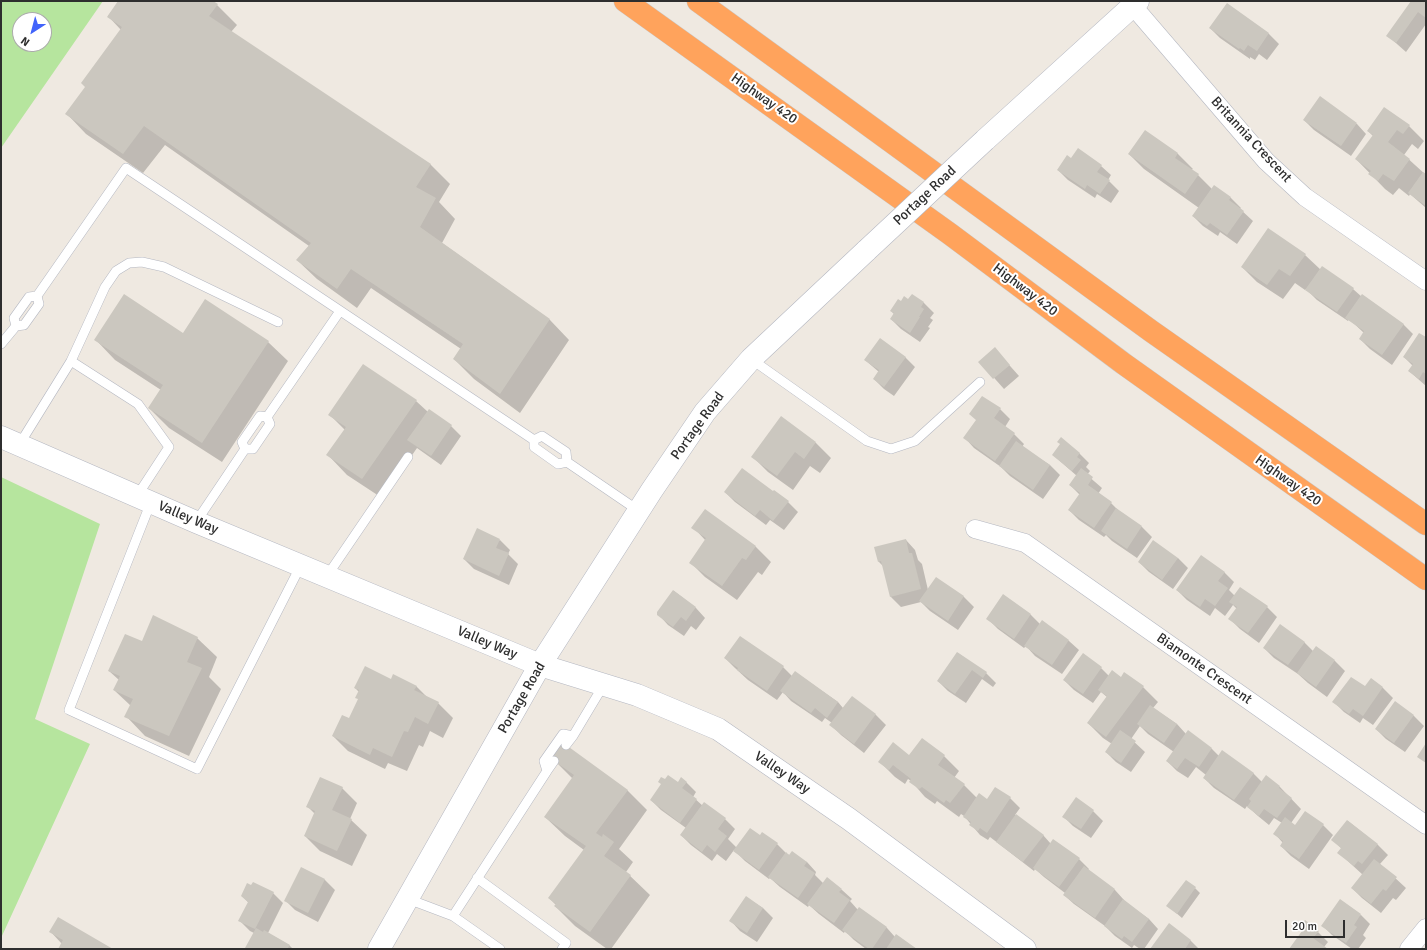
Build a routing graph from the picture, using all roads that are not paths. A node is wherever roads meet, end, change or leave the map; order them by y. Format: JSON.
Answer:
{"nodes":[{"id":1,"x":625,"y":1,"type":"edge"},
{"id":2,"x":698,"y":1,"type":"edge"},
{"id":3,"x":1135,"y":4,"type":"edge"},
{"id":4,"x":1426,"y":281,"type":"edge"},
{"id":5,"x":340,"y":311,"type":"junction"},
{"id":6,"x":278,"y":322,"type":"dead end"},
{"id":7,"x":1,"y":344,"type":"edge"},
{"id":8,"x":751,"y":359,"type":"junction"},
{"id":9,"x":71,"y":361,"type":"junction"},
{"id":10,"x":980,"y":382,"type":"dead end"},
{"id":11,"x":534,"y":440,"type":"junction"},
{"id":12,"x":10,"y":441,"type":"edge"},
{"id":13,"x":408,"y":457,"type":"dead end"},
{"id":14,"x":567,"y":462,"type":"junction"},
{"id":15,"x":144,"y":499,"type":"junction"},
{"id":16,"x":639,"y":511,"type":"junction"},
{"id":17,"x":196,"y":522,"type":"junction"},
{"id":18,"x":1426,"y":524,"type":"edge"},
{"id":19,"x":975,"y":530,"type":"dead end"},
{"id":20,"x":301,"y":565,"type":"junction"},
{"id":21,"x":327,"y":576,"type":"junction"},
{"id":22,"x":1426,"y":579,"type":"edge"},
{"id":23,"x":540,"y":665,"type":"junction"},
{"id":24,"x":604,"y":686,"type":"junction"},
{"id":25,"x":573,"y":736,"type":"junction"},
{"id":26,"x":566,"y":745,"type":"dead end"},
{"id":27,"x":554,"y":761,"type":"dead end"},
{"id":28,"x":547,"y":771,"type":"junction"},
{"id":29,"x":1426,"y":825,"type":"edge"},
{"id":30,"x":478,"y":878,"type":"junction"},
{"id":31,"x":407,"y":899,"type":"junction"},
{"id":32,"x":453,"y":916,"type":"junction"},
{"id":33,"x":1426,"y":928,"type":"edge"},
{"id":34,"x":379,"y":949,"type":"edge"},
{"id":35,"x":500,"y":949,"type":"edge"},
{"id":36,"x":562,"y":949,"type":"edge"},
{"id":37,"x":1025,"y":949,"type":"edge"},
{"id":38,"x":1409,"y":949,"type":"edge"}],
"edges":[{"from":1,"to":22,"type":"highway","name":"Highway 420"},
{"from":2,"to":18,"type":"highway"},
{"from":3,"to":4,"type":"street","name":"Britannia Crescent"},
{"from":3,"to":8,"type":"street","name":"Portage Road","bridge":true},
{"from":5,"to":7,"type":"lane"},
{"from":5,"to":11,"type":"lane"},
{"from":5,"to":17,"type":"lane"},
{"from":6,"to":9,"type":"lane"},
{"from":8,"to":10,"type":"lane"},
{"from":8,"to":16,"type":"street","name":"Portage Road"},
{"from":9,"to":12,"type":"lane"},
{"from":9,"to":15,"type":"lane"},
{"from":11,"to":14,"type":"lane"},
{"from":11,"to":14,"type":"lane"},
{"from":12,"to":15,"type":"street","name":"Valley Way"},
{"from":13,"to":21,"type":"lane"},
{"from":14,"to":16,"type":"lane"},
{"from":15,"to":17,"type":"street","name":"Valley Way"},
{"from":15,"to":20,"type":"lane"},
{"from":16,"to":23,"type":"street","name":"Portage Road"},
{"from":17,"to":20,"type":"street","name":"Valley Way"},
{"from":19,"to":29,"type":"street","name":"Biamonte Crescent"},
{"from":20,"to":21,"type":"street","name":"Valley Way"},
{"from":21,"to":23,"type":"street","name":"Valley Way"},
{"from":23,"to":24,"type":"street","name":"Valley Way"},
{"from":23,"to":31,"type":"street","name":"Portage Road"},
{"from":24,"to":25,"type":"lane"},
{"from":24,"to":37,"type":"street","name":"Valley Way"},
{"from":25,"to":26,"type":"lane"},
{"from":25,"to":28,"type":"lane"},
{"from":27,"to":28,"type":"lane"},
{"from":28,"to":30,"type":"lane"},
{"from":30,"to":32,"type":"lane"},
{"from":30,"to":36,"type":"lane"},
{"from":31,"to":32,"type":"lane"},
{"from":31,"to":34,"type":"street","name":"Portage Road"},
{"from":32,"to":35,"type":"lane"},
{"from":33,"to":38,"type":"street"}]}
